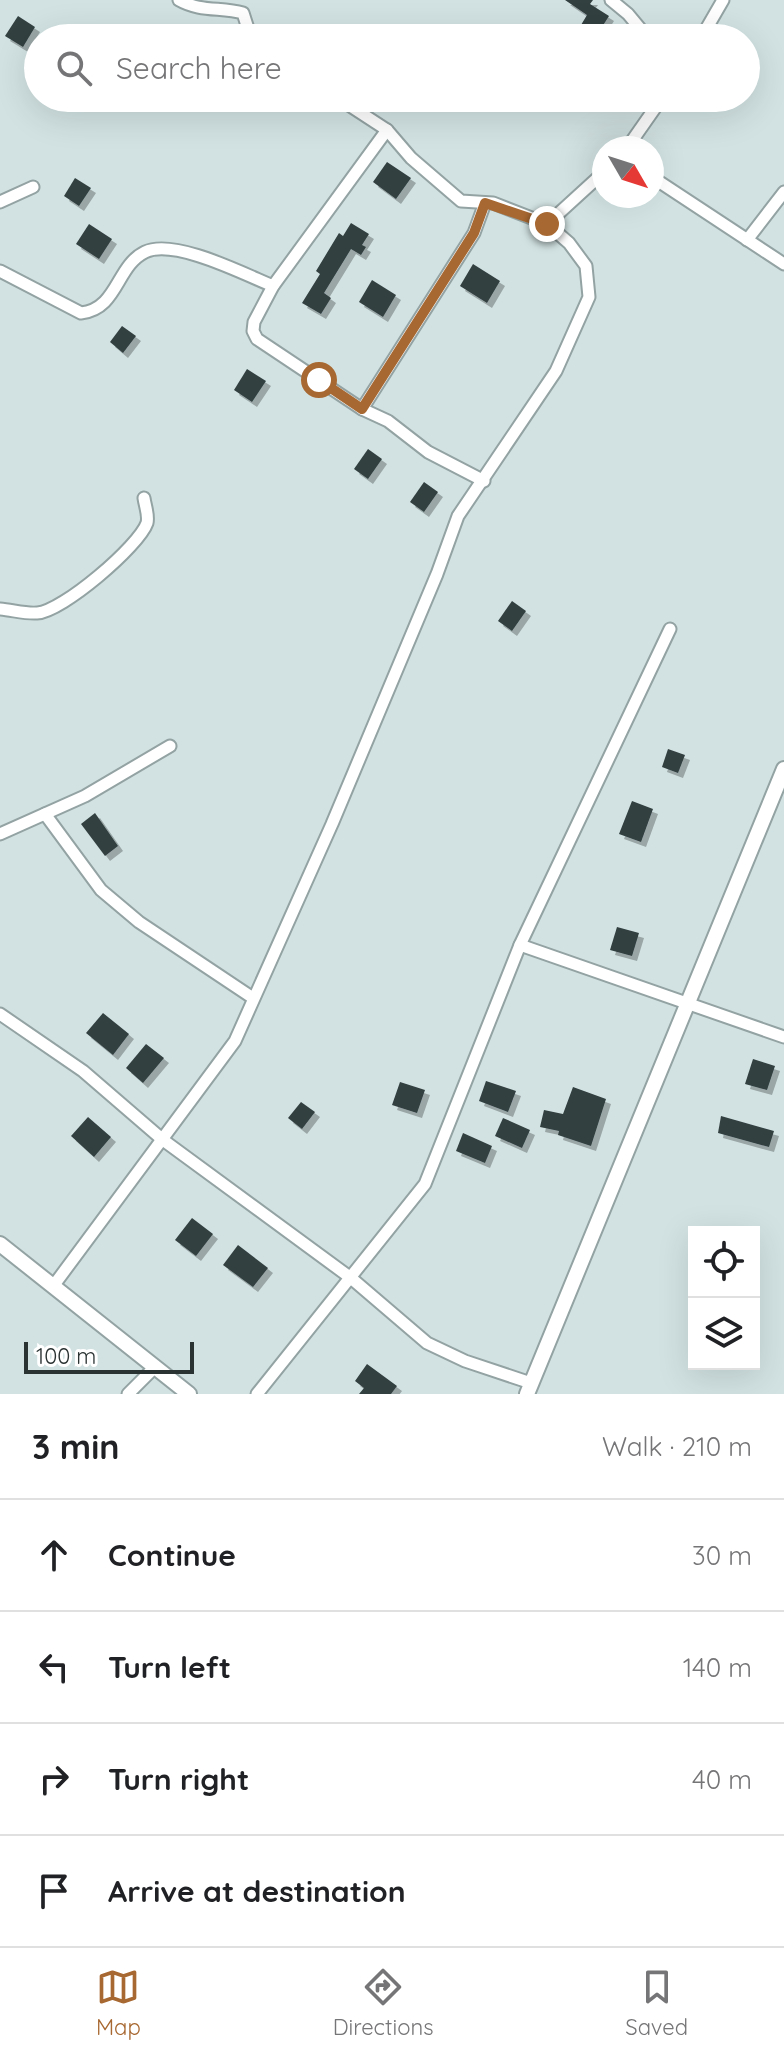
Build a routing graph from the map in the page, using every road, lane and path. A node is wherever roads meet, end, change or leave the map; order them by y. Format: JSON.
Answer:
{"nodes":[{"id":1,"x":179,"y":0,"type":"edge"},
{"id":2,"x":611,"y":0,"type":"edge"},
{"id":3,"x":723,"y":0,"type":"edge"},
{"id":4,"x":247,"y":24,"type":"edge"},
{"id":5,"x":636,"y":24,"type":"edge"},
{"id":6,"x":709,"y":24,"type":"edge"},
{"id":7,"x":359,"y":112,"type":"edge"},
{"id":8,"x":652,"y":112,"type":"edge"},
{"id":9,"x":387,"y":130,"type":"junction"},
{"id":10,"x":635,"y":136,"type":"edge"},
{"id":11,"x":592,"y":183,"type":"edge"},
{"id":12,"x":664,"y":185,"type":"edge"},
{"id":13,"x":33,"y":187,"type":"dead end"},
{"id":14,"x":784,"y":192,"type":"edge"},
{"id":15,"x":0,"y":202,"type":"edge"},
{"id":16,"x":485,"y":203,"type":"junction"},
{"id":17,"x":547,"y":224,"type":"junction"},
{"id":18,"x":747,"y":240,"type":"junction"},
{"id":19,"x":784,"y":264,"type":"edge"},
{"id":20,"x":0,"y":271,"type":"edge"},
{"id":21,"x":273,"y":286,"type":"junction"},
{"id":22,"x":362,"y":409,"type":"junction"},
{"id":23,"x":484,"y":481,"type":"junction"},
{"id":24,"x":144,"y":498,"type":"dead end"},
{"id":25,"x":0,"y":609,"type":"edge"},
{"id":26,"x":670,"y":629,"type":"dead end"},
{"id":27,"x":170,"y":746,"type":"dead end"},
{"id":28,"x":784,"y":769,"type":"edge"},
{"id":29,"x":45,"y":814,"type":"junction"},
{"id":30,"x":0,"y":834,"type":"edge"},
{"id":31,"x":520,"y":945,"type":"junction"},
{"id":32,"x":253,"y":998,"type":"junction"},
{"id":33,"x":687,"y":1003,"type":"junction"},
{"id":34,"x":0,"y":1014,"type":"edge"},
{"id":35,"x":784,"y":1037,"type":"edge"},
{"id":36,"x":163,"y":1140,"type":"junction"},
{"id":37,"x":0,"y":1244,"type":"edge"},
{"id":38,"x":351,"y":1278,"type":"junction"},
{"id":39,"x":54,"y":1285,"type":"junction"},
{"id":40,"x":153,"y":1366,"type":"junction"},
{"id":41,"x":529,"y":1388,"type":"edge"},
{"id":42,"x":128,"y":1394,"type":"edge"},
{"id":43,"x":189,"y":1394,"type":"edge"},
{"id":44,"x":257,"y":1394,"type":"edge"}],
"edges":[{"from":1,"to":4,"type":"street"},
{"from":2,"to":5,"type":"street"},
{"from":3,"to":6,"type":"street"},
{"from":7,"to":9,"type":"street"},
{"from":8,"to":10,"type":"street"},
{"from":9,"to":16,"type":"street"},
{"from":9,"to":21,"type":"street"},
{"from":11,"to":17,"type":"street"},
{"from":12,"to":18,"type":"street"},
{"from":13,"to":15,"type":"street"},
{"from":14,"to":18,"type":"street"},
{"from":16,"to":17,"type":"street"},
{"from":16,"to":22,"type":"street"},
{"from":17,"to":23,"type":"street"},
{"from":18,"to":19,"type":"street"},
{"from":20,"to":21,"type":"street"},
{"from":21,"to":22,"type":"street"},
{"from":22,"to":23,"type":"street"},
{"from":23,"to":32,"type":"street"},
{"from":24,"to":25,"type":"street"},
{"from":26,"to":31,"type":"street"},
{"from":27,"to":29,"type":"street"},
{"from":28,"to":33,"type":"street"},
{"from":29,"to":30,"type":"street"},
{"from":29,"to":32,"type":"street"},
{"from":31,"to":33,"type":"street"},
{"from":31,"to":38,"type":"street"},
{"from":32,"to":36,"type":"street"},
{"from":33,"to":35,"type":"street"},
{"from":33,"to":41,"type":"street"},
{"from":34,"to":36,"type":"street"},
{"from":36,"to":38,"type":"street"},
{"from":36,"to":39,"type":"street"},
{"from":37,"to":39,"type":"street"},
{"from":38,"to":41,"type":"street"},
{"from":38,"to":44,"type":"street"},
{"from":39,"to":40,"type":"street"},
{"from":40,"to":42,"type":"street"},
{"from":40,"to":43,"type":"street"}]}
